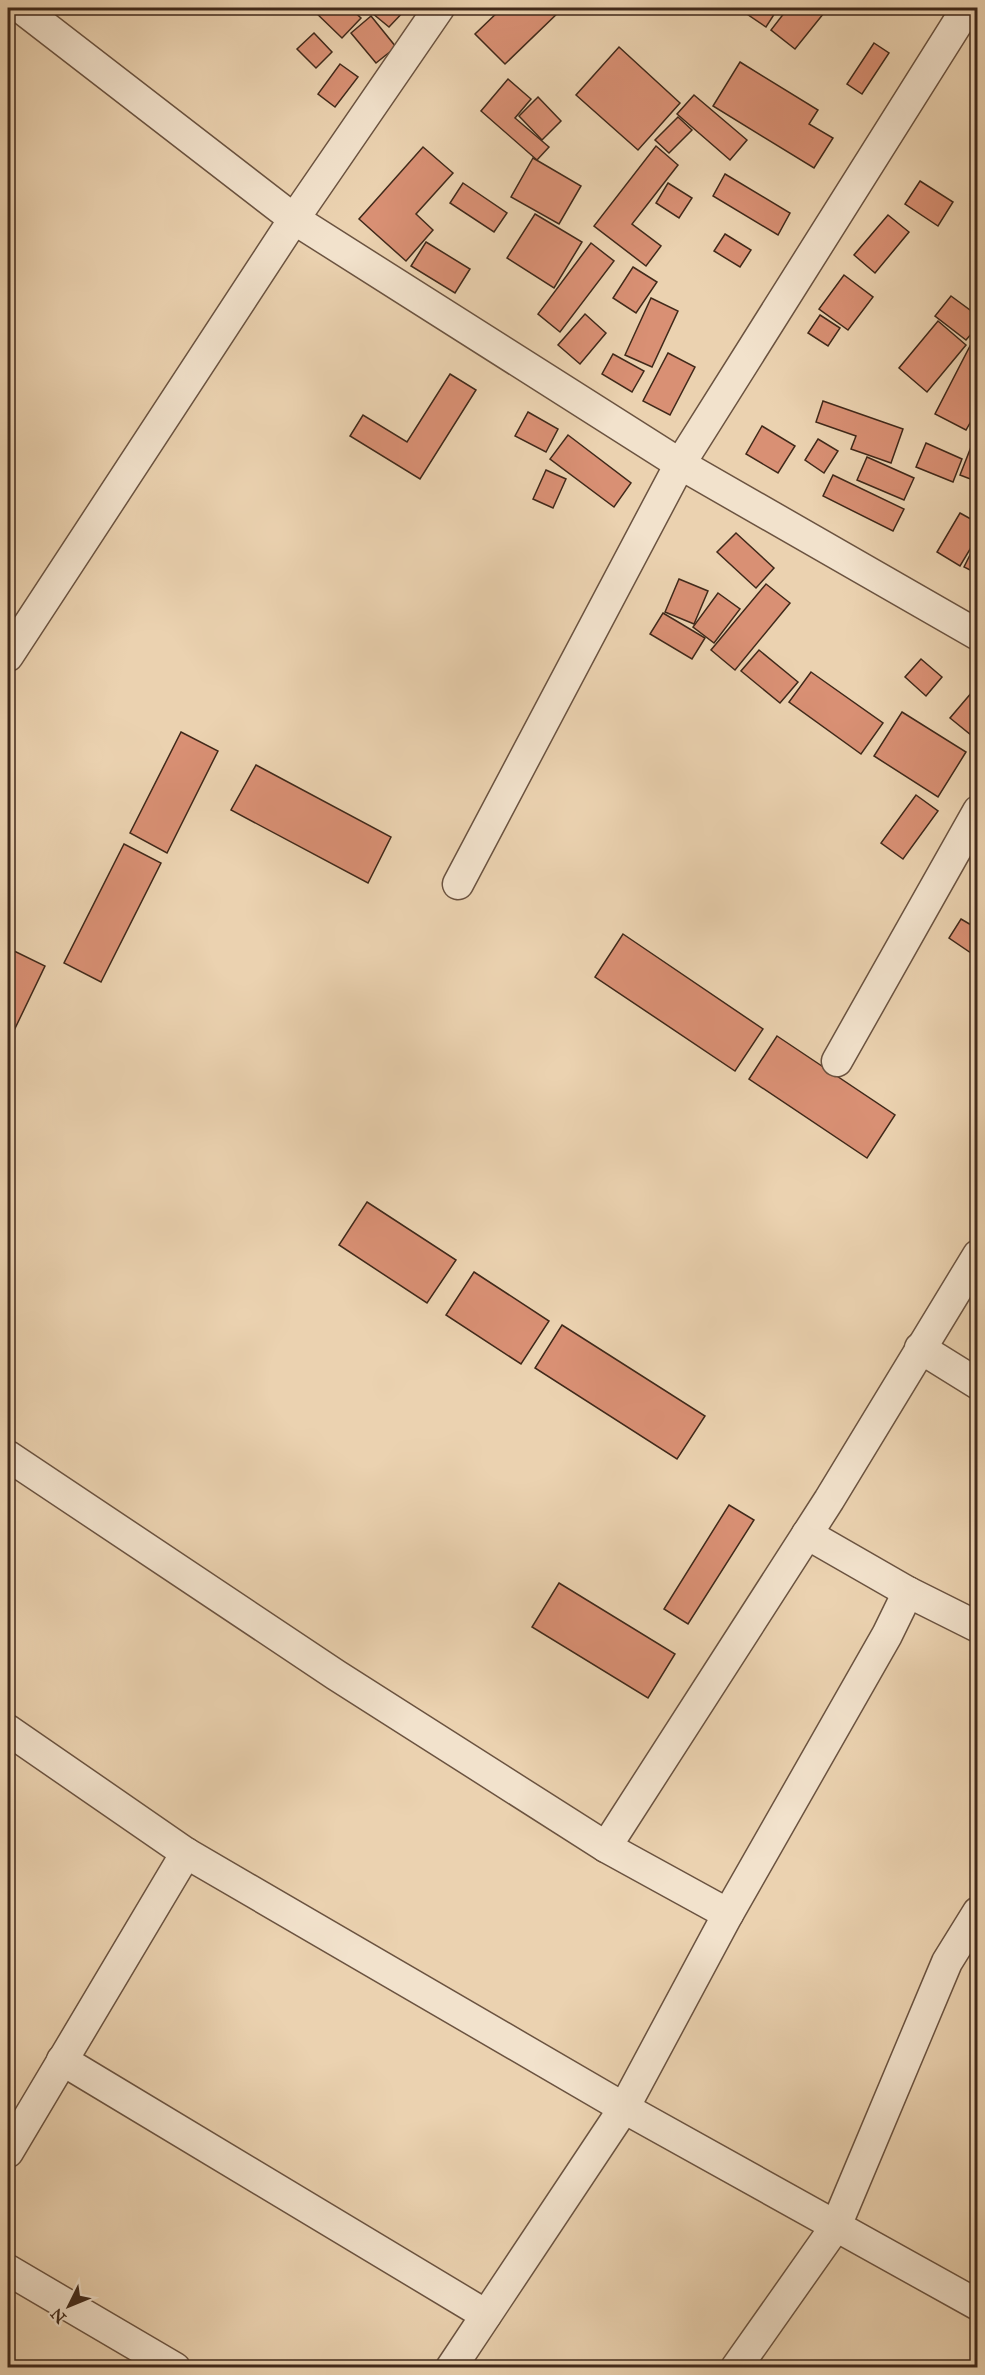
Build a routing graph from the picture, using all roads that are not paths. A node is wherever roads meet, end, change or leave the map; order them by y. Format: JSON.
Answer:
{"nodes":[{"id":1,"x":21,"y":8,"type":"edge"},
{"id":2,"x":439,"y":8,"type":"edge"},
{"id":3,"x":967,"y":8,"type":"edge"},
{"id":4,"x":294,"y":219,"type":"junction"},
{"id":5,"x":680,"y":464,"type":"junction"},
{"id":6,"x":978,"y":635,"type":"edge"},
{"id":7,"x":8,"y":656,"type":"edge"},
{"id":8,"x":978,"y":811,"type":"edge"},
{"id":9,"x":458,"y":884,"type":"dead end"},
{"id":10,"x":837,"y":1061,"type":"dead end"},
{"id":11,"x":978,"y":1255,"type":"edge"},
{"id":12,"x":920,"y":1348,"type":"junction"},
{"id":13,"x":978,"y":1384,"type":"edge"},
{"id":14,"x":8,"y":1456,"type":"edge"},
{"id":15,"x":807,"y":1534,"type":"junction"},
{"id":16,"x":908,"y":1592,"type":"junction"},
{"id":17,"x":978,"y":1627,"type":"edge"},
{"id":18,"x":8,"y":1730,"type":"edge"},
{"id":19,"x":606,"y":1847,"type":"junction"},
{"id":20,"x":186,"y":1853,"type":"junction"},
{"id":21,"x":978,"y":1912,"type":"edge"},
{"id":22,"x":728,"y":1914,"type":"junction"},
{"id":23,"x":62,"y":2060,"type":"junction"},
{"id":24,"x":624,"y":2108,"type":"junction"},
{"id":25,"x":8,"y":2152,"type":"edge"},
{"id":26,"x":836,"y":2226,"type":"junction"},
{"id":27,"x":8,"y":2270,"type":"edge"},
{"id":28,"x":978,"y":2305,"type":"edge"},
{"id":29,"x":486,"y":2315,"type":"junction"},
{"id":30,"x":175,"y":2367,"type":"edge"},
{"id":31,"x":451,"y":2367,"type":"edge"},
{"id":32,"x":736,"y":2367,"type":"edge"}],
"edges":[{"from":1,"to":4,"type":"street"},
{"from":2,"to":4,"type":"street"},
{"from":3,"to":5,"type":"street"},
{"from":4,"to":5,"type":"street"},
{"from":4,"to":7,"type":"street"},
{"from":5,"to":6,"type":"street"},
{"from":5,"to":9,"type":"street"},
{"from":8,"to":10,"type":"street"},
{"from":11,"to":12,"type":"street"},
{"from":12,"to":13,"type":"street"},
{"from":12,"to":15,"type":"street"},
{"from":14,"to":19,"type":"street"},
{"from":15,"to":16,"type":"street"},
{"from":15,"to":19,"type":"street"},
{"from":16,"to":17,"type":"street"},
{"from":16,"to":22,"type":"street"},
{"from":18,"to":20,"type":"street"},
{"from":19,"to":22,"type":"street"},
{"from":20,"to":23,"type":"street"},
{"from":20,"to":24,"type":"street"},
{"from":21,"to":26,"type":"street"},
{"from":22,"to":24,"type":"street"},
{"from":23,"to":25,"type":"street"},
{"from":23,"to":29,"type":"street"},
{"from":24,"to":26,"type":"street"},
{"from":24,"to":29,"type":"street"},
{"from":26,"to":28,"type":"street"},
{"from":26,"to":32,"type":"street"},
{"from":27,"to":30,"type":"street"},
{"from":29,"to":31,"type":"street"}]}
